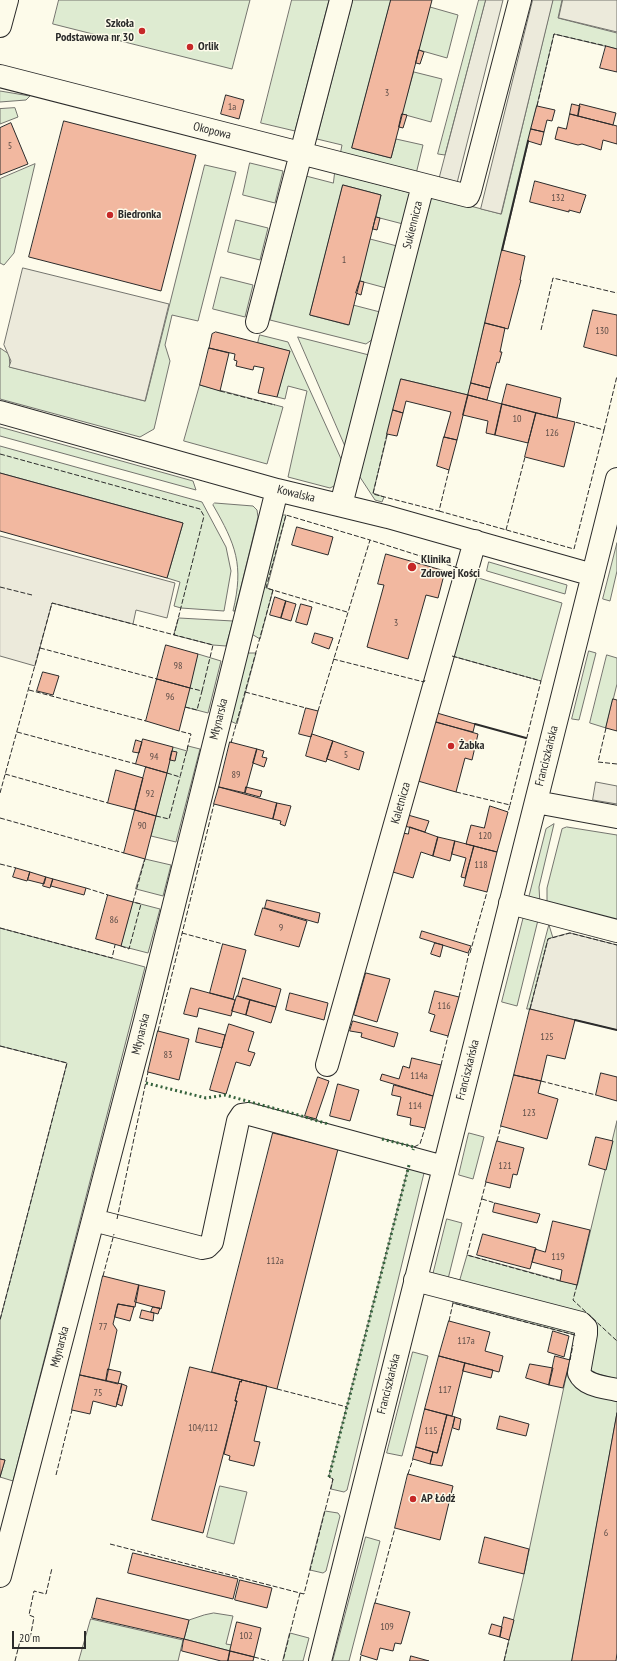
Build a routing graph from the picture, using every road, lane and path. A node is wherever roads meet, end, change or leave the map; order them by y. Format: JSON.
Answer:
{"nodes":[{"id":1,"x":7,"y":0,"type":"edge"},
{"id":2,"x":341,"y":0,"type":"edge"},
{"id":3,"x":520,"y":0,"type":"edge"},
{"id":4,"x":0,"y":26,"type":"edge"},
{"id":5,"x":0,"y":76,"type":"edge"},
{"id":6,"x":301,"y":154,"type":"junction"},
{"id":7,"x":424,"y":185,"type":"junction"},
{"id":8,"x":258,"y":322,"type":"dead end"},
{"id":9,"x":0,"y":412,"type":"edge"},
{"id":10,"x":617,"y":479,"type":"edge"},
{"id":11,"x":277,"y":490,"type":"junction"},
{"id":12,"x":341,"y":505,"type":"junction"},
{"id":13,"x":475,"y":541,"type":"junction"},
{"id":14,"x":593,"y":575,"type":"junction"},
{"id":15,"x":536,"y":802,"type":"junction"},
{"id":16,"x":617,"y":817,"type":"edge"},
{"id":17,"x":510,"y":903,"type":"junction"},
{"id":18,"x":617,"y":931,"type":"edge"},
{"id":19,"x":327,"y":1065,"type":"dead end"},
{"id":20,"x":444,"y":1167,"type":"junction"},
{"id":21,"x":93,"y":1220,"type":"junction"},
{"id":22,"x":415,"y":1280,"type":"junction"},
{"id":23,"x":617,"y":1390,"type":"edge"},
{"id":24,"x":0,"y":1576,"type":"edge"},
{"id":25,"x":320,"y":1661,"type":"edge"}],
"edges":[{"from":1,"to":4,"type":"street"},
{"from":2,"to":6,"type":"street"},
{"from":3,"to":7,"type":"street","name":"Sukiennicza"},
{"from":5,"to":6,"type":"street","name":"Okopowa"},
{"from":6,"to":7,"type":"street","name":"Okopowa"},
{"from":6,"to":8,"type":"street"},
{"from":7,"to":12,"type":"street","name":"Sukiennicza"},
{"from":9,"to":11,"type":"street","name":"Kowalska"},
{"from":10,"to":14,"type":"street","name":"Franciszkańska"},
{"from":11,"to":12,"type":"street","name":"Kowalska"},
{"from":11,"to":21,"type":"street","name":"Młynarska"},
{"from":12,"to":13,"type":"street","name":"Kowalska"},
{"from":13,"to":14,"type":"street","name":"Kowalska"},
{"from":13,"to":19,"type":"street","name":"Kaletnicza"},
{"from":14,"to":15,"type":"street","name":"Franciszkańska"},
{"from":15,"to":16,"type":"street"},
{"from":15,"to":17,"type":"street","name":"Franciszkańska"},
{"from":17,"to":18,"type":"street"},
{"from":17,"to":20,"type":"street","name":"Franciszkańska"},
{"from":20,"to":21,"type":"street"},
{"from":20,"to":22,"type":"street","name":"Franciszkańska"},
{"from":21,"to":24,"type":"street","name":"Młynarska"},
{"from":22,"to":23,"type":"street"},
{"from":22,"to":25,"type":"street","name":"Franciszkańska"}]}
